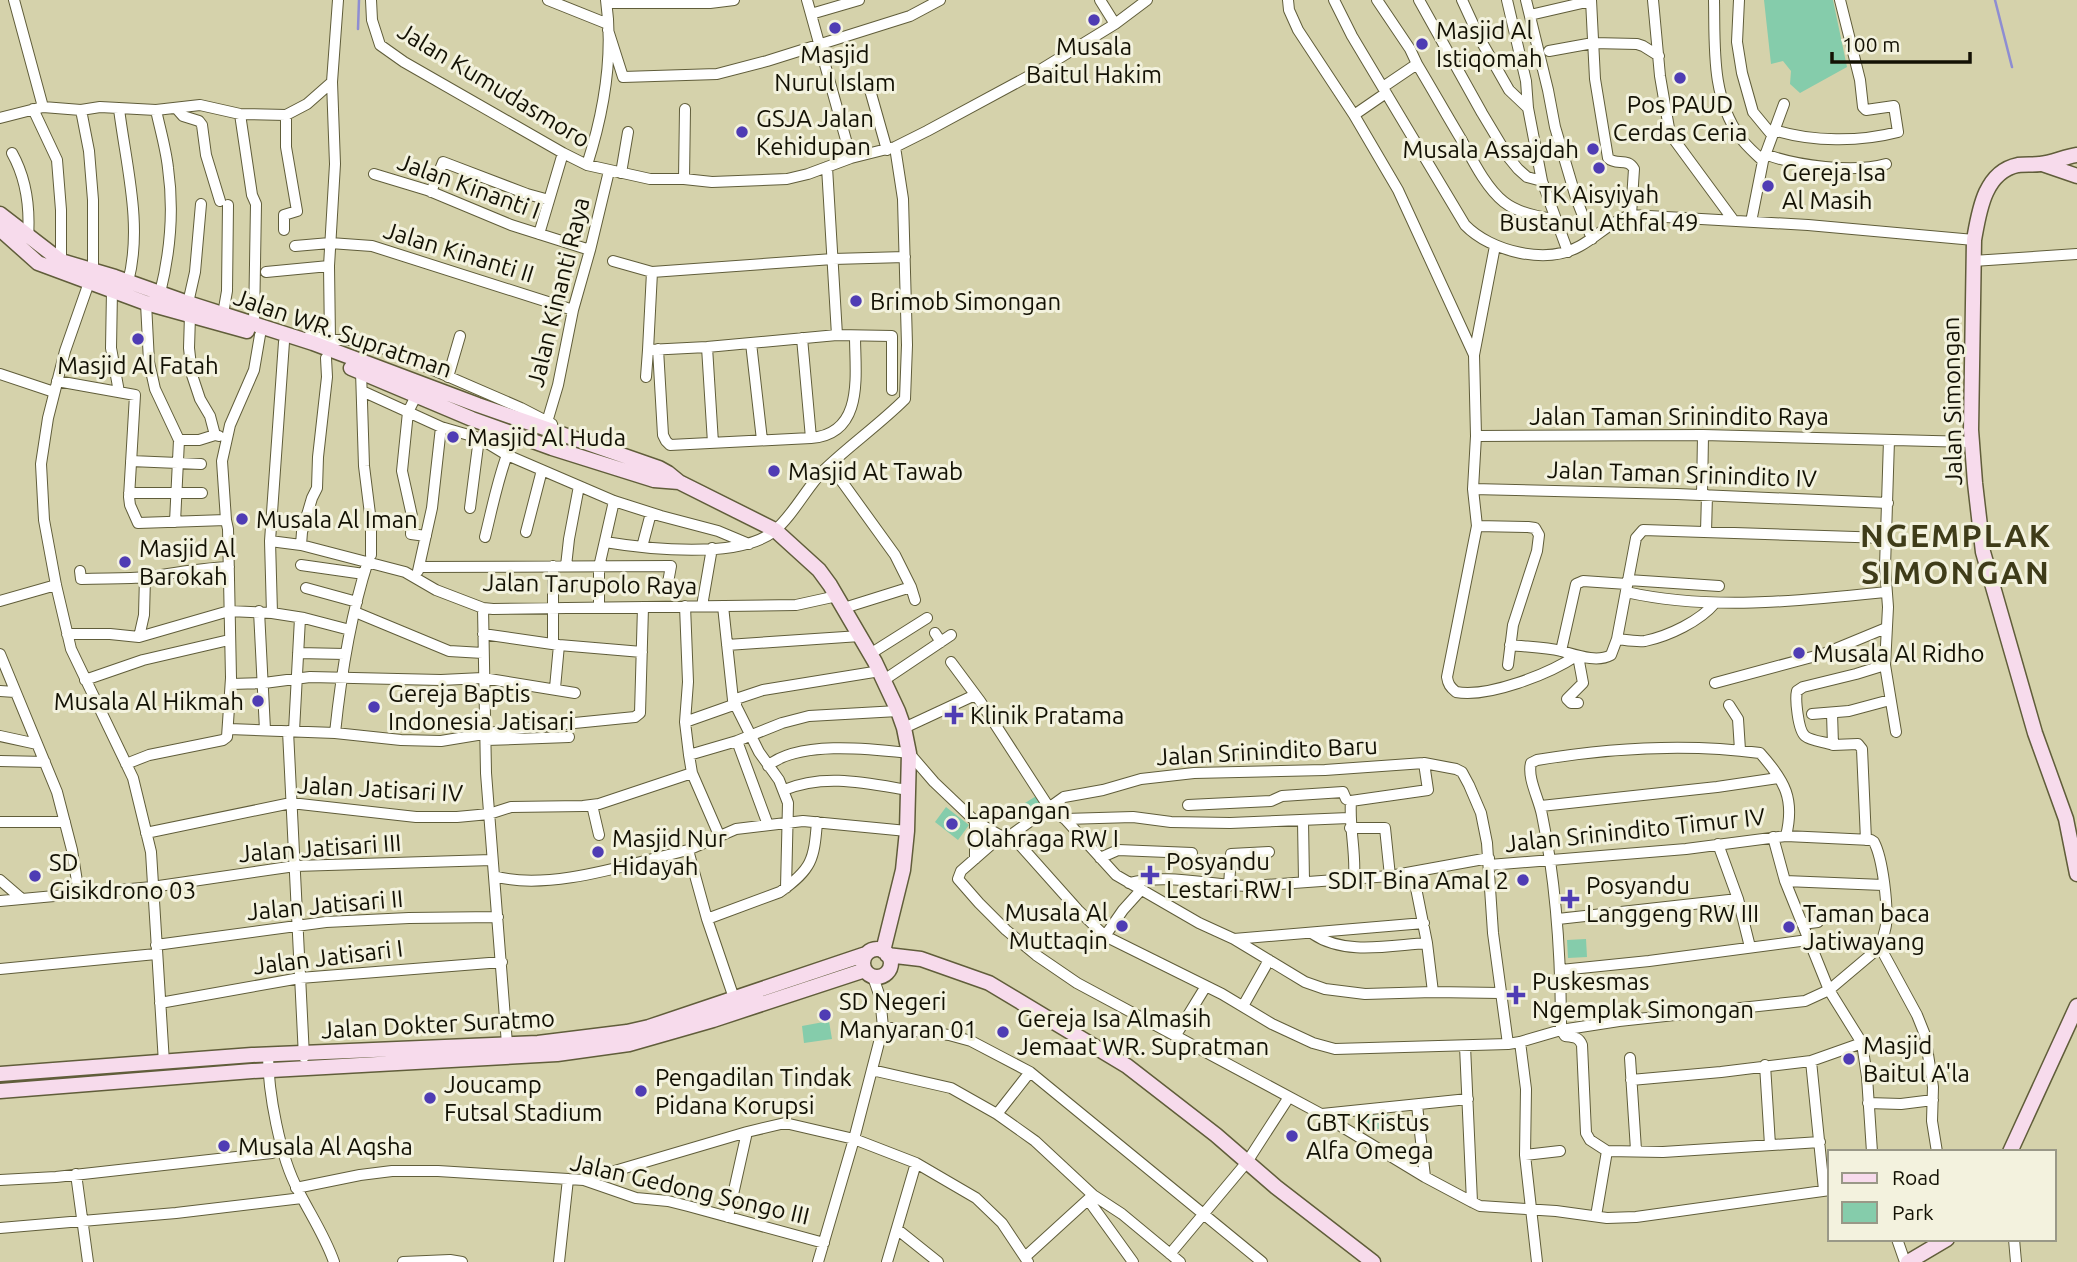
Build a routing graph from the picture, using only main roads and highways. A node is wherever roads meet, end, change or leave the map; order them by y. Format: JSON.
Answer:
{"nodes":[{"id":1,"x":2077,"y":155,"type":"edge"},
{"id":2,"x":2042,"y":164,"type":"junction"},
{"id":3,"x":2077,"y":176,"type":"edge"},
{"id":4,"x":0,"y":214,"type":"edge"},
{"id":5,"x":0,"y":229,"type":"edge"},
{"id":6,"x":92,"y":276,"type":"junction"},
{"id":7,"x":189,"y":309,"type":"junction"},
{"id":8,"x":257,"y":329,"type":"junction"},
{"id":9,"x":281,"y":337,"type":"junction"},
{"id":10,"x":419,"y":390,"type":"junction"},
{"id":11,"x":679,"y":482,"type":"junction"},
{"id":12,"x":2077,"y":874,"type":"edge"},
{"id":13,"x":885,"y":953,"type":"junction"},
{"id":14,"x":866,"y":954,"type":"junction"},
{"id":15,"x":869,"y":973,"type":"junction"},
{"id":16,"x":736,"y":1005,"type":"junction"},
{"id":17,"x":2077,"y":1006,"type":"edge"},
{"id":18,"x":628,"y":1038,"type":"junction"},
{"id":19,"x":304,"y":1061,"type":"junction"},
{"id":20,"x":0,"y":1074,"type":"edge"},
{"id":21,"x":0,"y":1091,"type":"edge"},
{"id":22,"x":2011,"y":1150,"type":"edge"},
{"id":23,"x":1944,"y":1241,"type":"edge"},
{"id":24,"x":1363,"y":1259,"type":"edge"},
{"id":25,"x":1907,"y":1262,"type":"edge"}],
"edges":[{"from":1,"to":2,"type":"main road","name":"Jalan Simongan"},
{"from":2,"to":3,"type":"main road","name":"Jalan Simongan"},
{"from":2,"to":12,"type":"main road","name":"Jalan Simongan"},
{"from":4,"to":6,"type":"main road","name":"Jalan WR. Supratman"},
{"from":5,"to":6,"type":"main road","name":"Jalan WR. Supratman"},
{"from":6,"to":7,"type":"main road","name":"Jalan WR. Supratman"},
{"from":6,"to":7,"type":"main road","name":"Jalan WR. Supratman"},
{"from":7,"to":8,"type":"main road","name":"Jalan WR. Supratman"},
{"from":7,"to":8,"type":"main road","name":"Jalan WR. Supratman"},
{"from":8,"to":9,"type":"main road","name":"Jalan WR. Supratman"},
{"from":9,"to":10,"type":"main road","name":"Jalan WR. Supratman"},
{"from":9,"to":10,"type":"main road","name":"Jalan WR. Supratman"},
{"from":10,"to":11,"type":"main road","name":"Jalan WR. Supratman"},
{"from":10,"to":11,"type":"main road","name":"Jalan WR. Supratman"},
{"from":11,"to":13,"type":"main road","name":"Jalan WR. Supratman"},
{"from":13,"to":14,"type":"main road"},
{"from":13,"to":15,"type":"main road"},
{"from":13,"to":24,"type":"main road"},
{"from":14,"to":15,"type":"main road"},
{"from":14,"to":16,"type":"main road","name":"Jalan Dokter Suratmo"},
{"from":15,"to":16,"type":"main road","name":"Jalan Dokter Suratmo"},
{"from":16,"to":18,"type":"main road","name":"Jalan Dokter Suratmo"},
{"from":17,"to":22,"type":"main road"},
{"from":18,"to":19,"type":"main road","name":"Jalan Dokter Suratmo"},
{"from":18,"to":19,"type":"main road","name":"Jalan Dokter Suratmo"},
{"from":19,"to":20,"type":"main road","name":"Jalan Dokter Suratmo"},
{"from":19,"to":21,"type":"main road","name":"Jalan Dokter Suratmo"},
{"from":23,"to":25,"type":"main road"}]}
